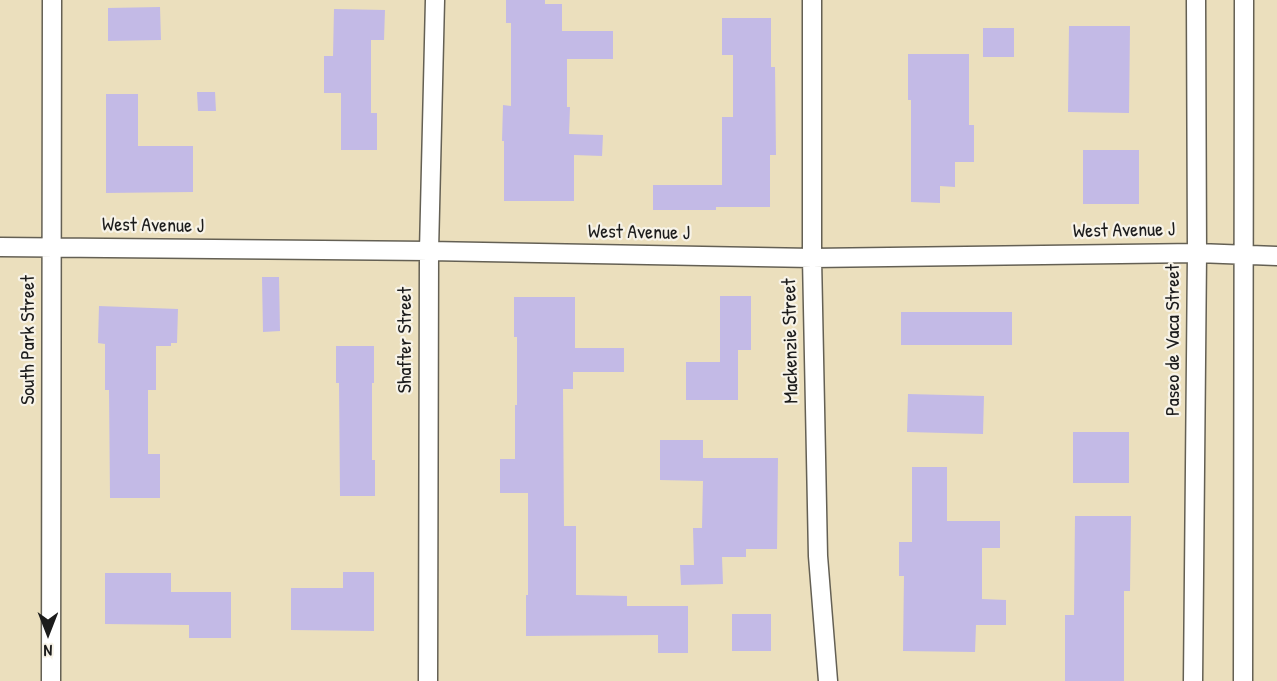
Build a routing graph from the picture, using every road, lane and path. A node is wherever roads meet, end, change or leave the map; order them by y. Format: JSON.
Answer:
{"nodes":[{"id":1,"x":52,"y":0,"type":"edge"},
{"id":2,"x":435,"y":0,"type":"edge"},
{"id":3,"x":812,"y":0,"type":"edge"},
{"id":4,"x":1196,"y":0,"type":"edge"},
{"id":5,"x":1244,"y":0,"type":"edge"},
{"id":6,"x":0,"y":247,"type":"edge"},
{"id":7,"x":52,"y":247,"type":"junction"},
{"id":8,"x":429,"y":251,"type":"junction"},
{"id":9,"x":1197,"y":253,"type":"junction"},
{"id":10,"x":1244,"y":254,"type":"junction"},
{"id":11,"x":1277,"y":256,"type":"edge"},
{"id":12,"x":812,"y":258,"type":"junction"},
{"id":13,"x":51,"y":681,"type":"edge"},
{"id":14,"x":428,"y":681,"type":"edge"},
{"id":15,"x":828,"y":681,"type":"edge"},
{"id":16,"x":1193,"y":681,"type":"edge"},
{"id":17,"x":1243,"y":681,"type":"edge"}],
"edges":[{"from":1,"to":7,"type":"street","name":"South Park Street"},
{"from":2,"to":8,"type":"street","name":"Shafter Street"},
{"from":3,"to":12,"type":"street","name":"Mackenzie Street"},
{"from":4,"to":9,"type":"street","name":"Paseo de Vaca Street"},
{"from":5,"to":10,"type":"street"},
{"from":6,"to":7,"type":"street","name":"West Avenue J"},
{"from":7,"to":8,"type":"street","name":"West Avenue J"},
{"from":7,"to":13,"type":"street","name":"South Park Street"},
{"from":8,"to":12,"type":"street","name":"West Avenue J"},
{"from":8,"to":14,"type":"street","name":"Shafter Street"},
{"from":9,"to":10,"type":"street","name":"West Avenue J"},
{"from":9,"to":12,"type":"street","name":"West Avenue J"},
{"from":9,"to":16,"type":"street","name":"Paseo de Vaca Street"},
{"from":10,"to":11,"type":"street","name":"West Avenue J"},
{"from":10,"to":17,"type":"street"},
{"from":12,"to":15,"type":"street","name":"Mackenzie Street"}]}
